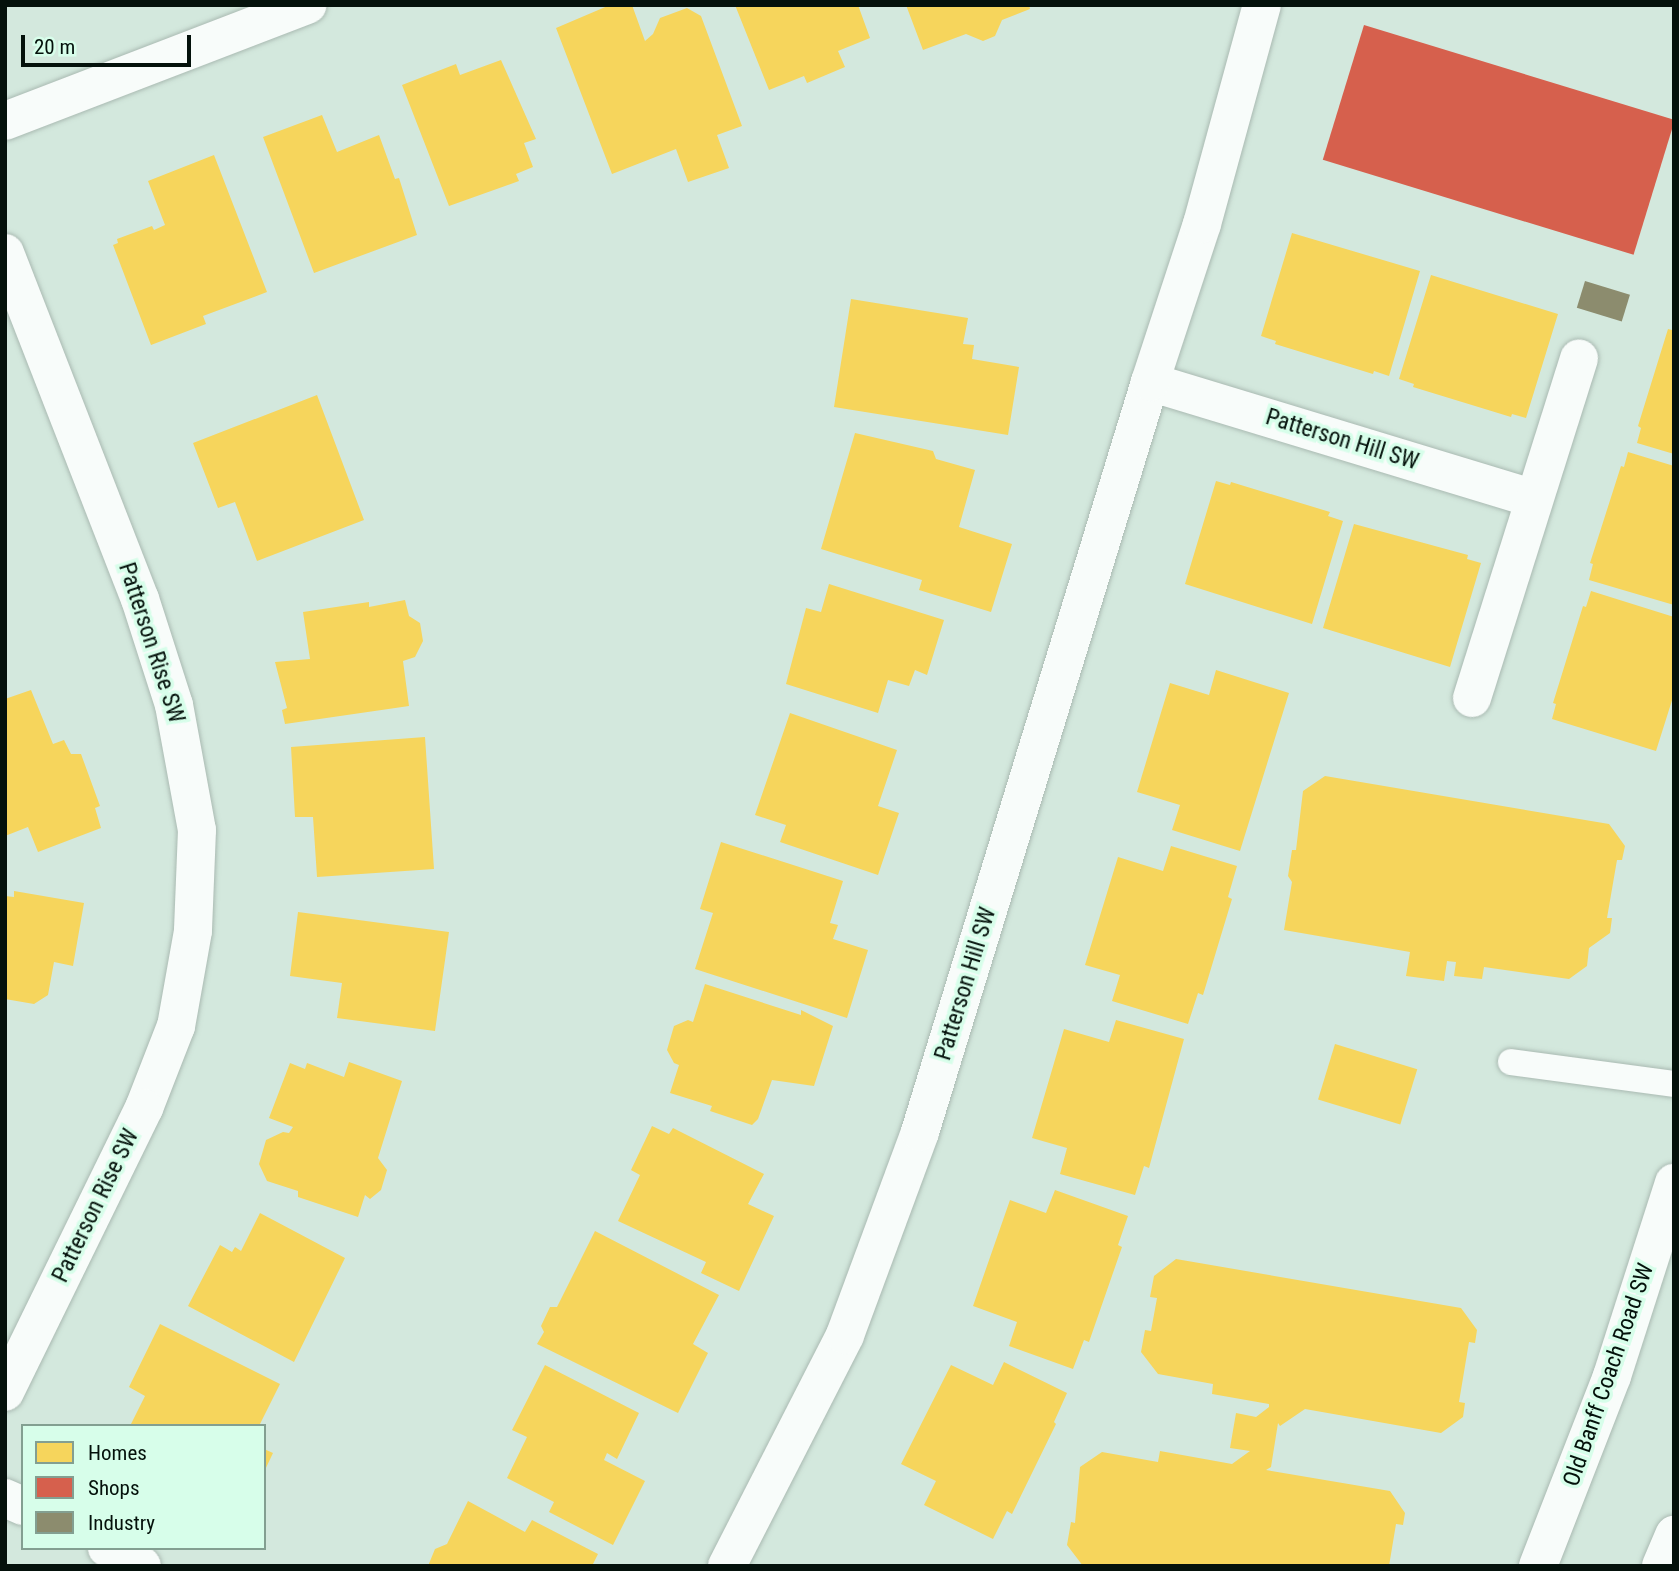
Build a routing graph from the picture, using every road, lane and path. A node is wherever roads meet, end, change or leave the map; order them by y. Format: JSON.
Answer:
{"nodes":[{"id":1,"x":307,"y":5,"type":"edge"},
{"id":2,"x":1262,"y":5,"type":"edge"},
{"id":3,"x":5,"y":121,"type":"edge"},
{"id":4,"x":5,"y":253,"type":"edge"},
{"id":5,"x":1579,"y":358,"type":"dead end"},
{"id":6,"x":1150,"y":382,"type":"junction"},
{"id":7,"x":1534,"y":499,"type":"junction"},
{"id":8,"x":1472,"y":698,"type":"dead end"},
{"id":9,"x":1511,"y":1062,"type":"dead end"},
{"id":10,"x":1674,"y":1084,"type":"edge"},
{"id":11,"x":1674,"y":1183,"type":"edge"},
{"id":12,"x":5,"y":1392,"type":"edge"},
{"id":13,"x":5,"y":1498,"type":"edge"},
{"id":14,"x":21,"y":1505,"type":"edge"},
{"id":15,"x":1674,"y":1535,"type":"edge"},
{"id":16,"x":111,"y":1550,"type":"edge"},
{"id":17,"x":1674,"y":1558,"type":"edge"},
{"id":18,"x":142,"y":1566,"type":"edge"},
{"id":19,"x":727,"y":1566,"type":"edge"},
{"id":20,"x":1538,"y":1566,"type":"edge"},
{"id":21,"x":1661,"y":1566,"type":"edge"},
{"id":22,"x":1669,"y":1566,"type":"edge"}],
"edges":[{"from":1,"to":3,"type":"street"},
{"from":2,"to":6,"type":"street","name":"Patterson Hill SW"},
{"from":4,"to":12,"type":"street","name":"Patterson Rise SW"},
{"from":5,"to":7,"type":"street"},
{"from":6,"to":7,"type":"street","name":"Patterson Hill SW"},
{"from":6,"to":19,"type":"street","name":"Patterson Hill SW"},
{"from":7,"to":8,"type":"street"},
{"from":9,"to":10,"type":"lane"},
{"from":11,"to":20,"type":"street","name":"Old Banff Coach Road SW"},
{"from":13,"to":14,"type":"street"},
{"from":15,"to":21,"type":"street"},
{"from":16,"to":18,"type":"street"},
{"from":17,"to":22,"type":"street"}]}
